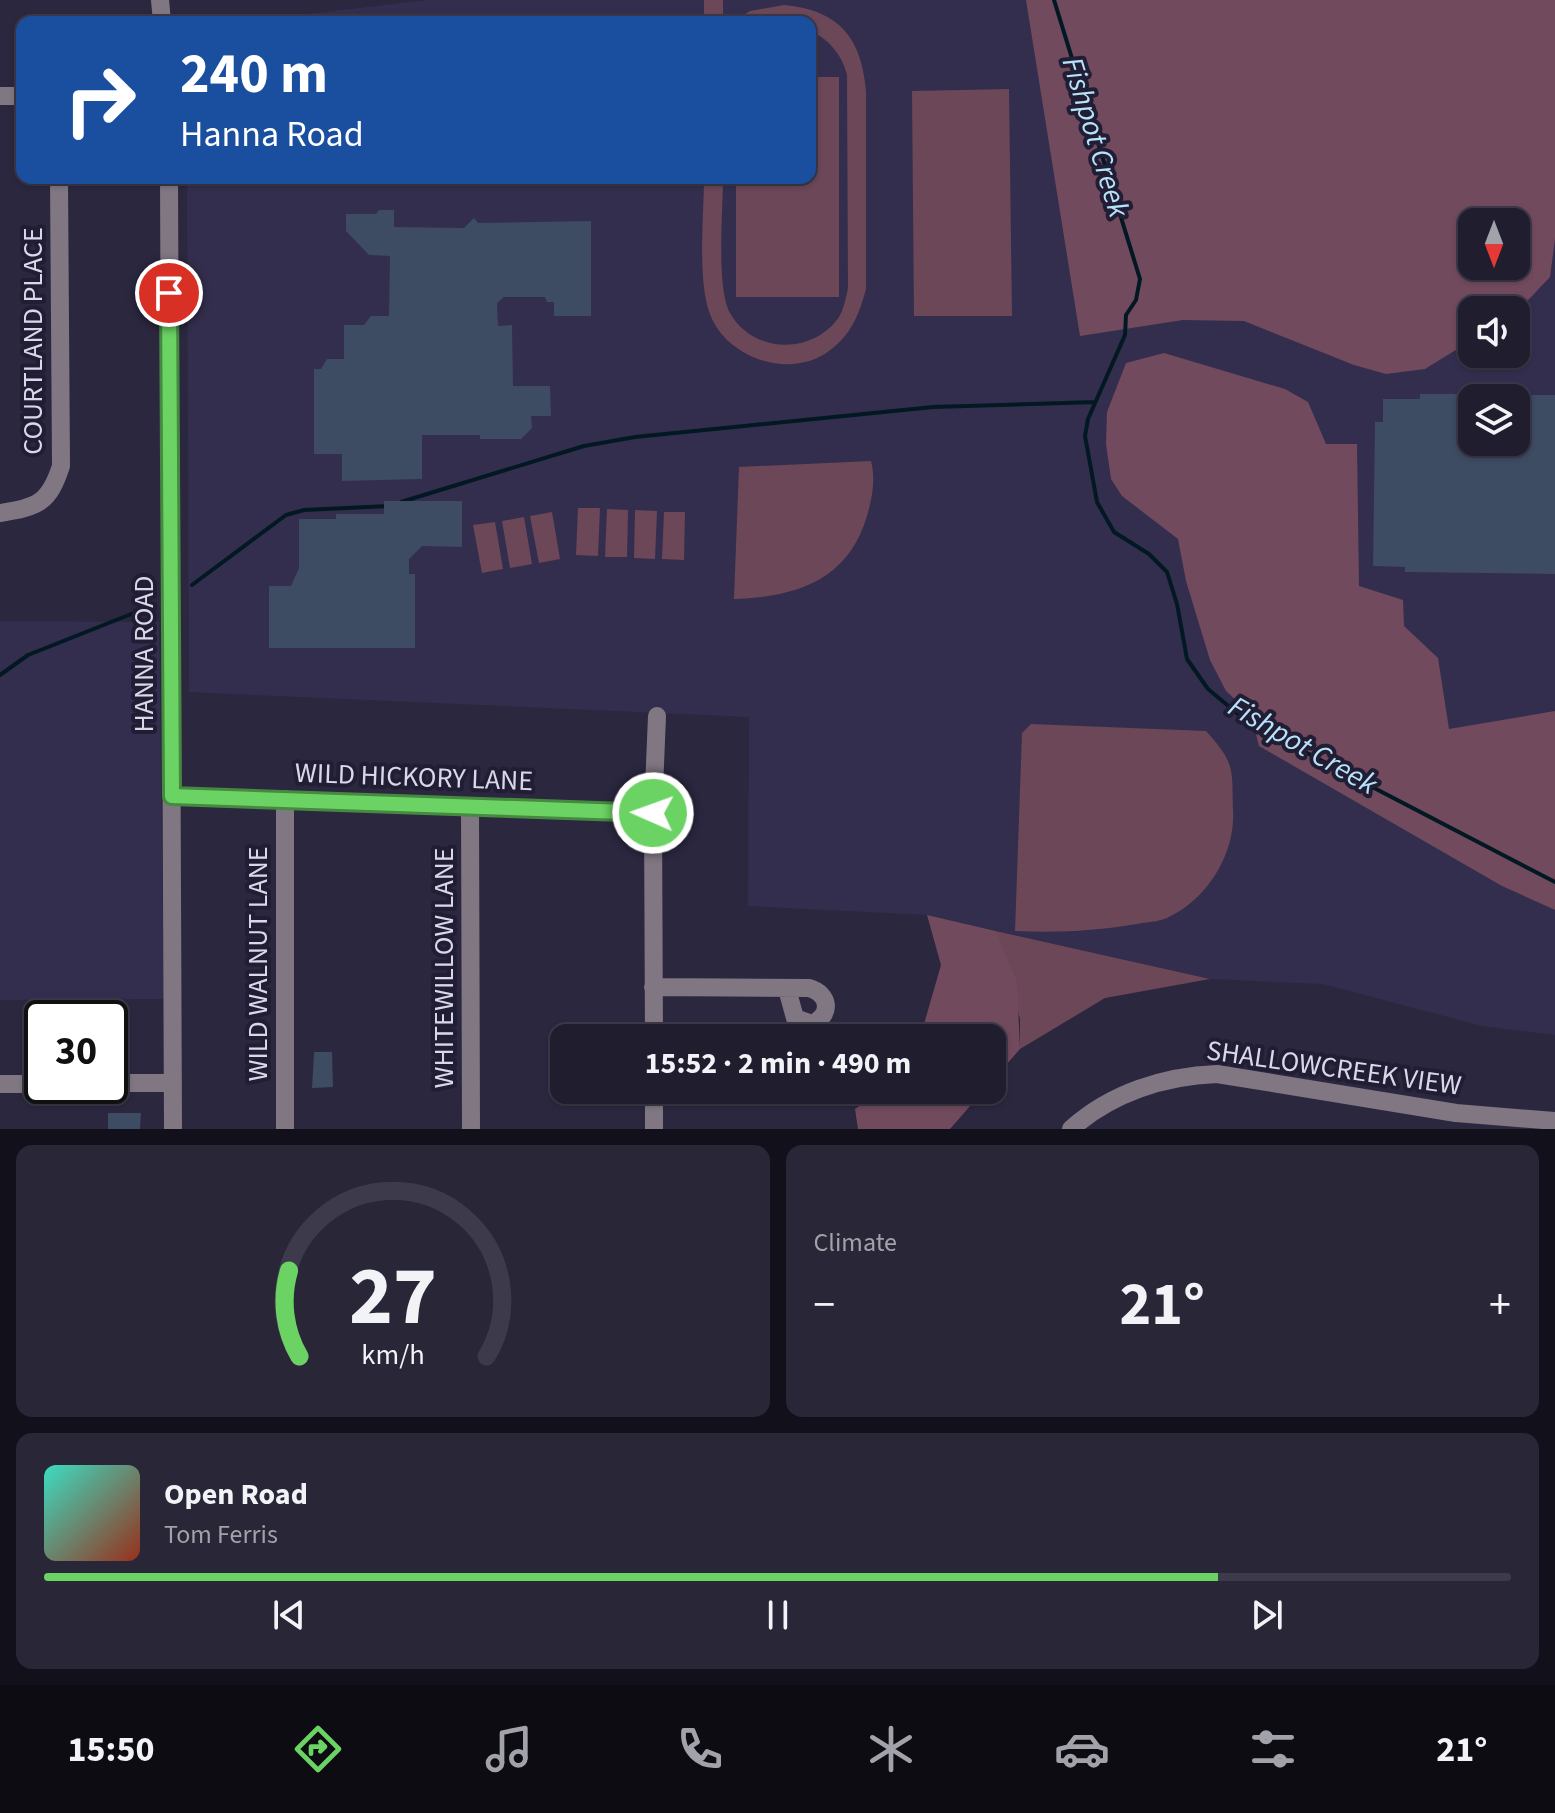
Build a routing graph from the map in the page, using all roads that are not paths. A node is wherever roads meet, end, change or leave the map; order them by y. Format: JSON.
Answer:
{"nodes":[{"id":1,"x":59,"y":184,"type":"edge"},
{"id":2,"x":169,"y":184,"type":"edge"},
{"id":3,"x":0,"y":513,"type":"edge"},
{"id":4,"x":657,"y":716,"type":"dead end"},
{"id":5,"x":172,"y":796,"type":"junction"},
{"id":6,"x":285,"y":799,"type":"junction"},
{"id":7,"x":470,"y":806,"type":"junction"},
{"id":8,"x":653,"y":813,"type":"junction"},
{"id":9,"x":653,"y":987,"type":"junction"},
{"id":10,"x":787,"y":989,"type":"dead end"},
{"id":11,"x":654,"y":1024,"type":"edge"},
{"id":12,"x":128,"y":1083,"type":"edge"},
{"id":13,"x":173,"y":1083,"type":"junction"},
{"id":14,"x":0,"y":1084,"type":"edge"},
{"id":15,"x":24,"y":1084,"type":"edge"},
{"id":16,"x":654,"y":1104,"type":"edge"},
{"id":17,"x":1555,"y":1121,"type":"edge"},
{"id":18,"x":173,"y":1129,"type":"edge"},
{"id":19,"x":285,"y":1129,"type":"edge"},
{"id":20,"x":471,"y":1129,"type":"edge"},
{"id":21,"x":654,"y":1129,"type":"edge"},
{"id":22,"x":1071,"y":1129,"type":"edge"}],
"edges":[{"from":1,"to":3,"type":"street","name":"COURTLAND PLACE"},
{"from":2,"to":5,"type":"street","name":"HANNA ROAD"},
{"from":4,"to":8,"type":"street"},
{"from":5,"to":6,"type":"street","name":"WILD HICKORY LANE"},
{"from":5,"to":13,"type":"street","name":"HANNA ROAD"},
{"from":6,"to":7,"type":"street","name":"WILD HICKORY LANE"},
{"from":6,"to":19,"type":"street","name":"WILD WALNUT LANE"},
{"from":7,"to":8,"type":"street","name":"WILD HICKORY LANE"},
{"from":7,"to":20,"type":"street","name":"WHITEWILLOW LANE"},
{"from":8,"to":9,"type":"street"},
{"from":9,"to":10,"type":"street"},
{"from":9,"to":11,"type":"street"},
{"from":12,"to":13,"type":"street"},
{"from":13,"to":18,"type":"street","name":"HANNA ROAD"},
{"from":14,"to":15,"type":"street"},
{"from":16,"to":21,"type":"street"},
{"from":17,"to":22,"type":"street","name":"SHALLOWCREEK VIEW"}]}
